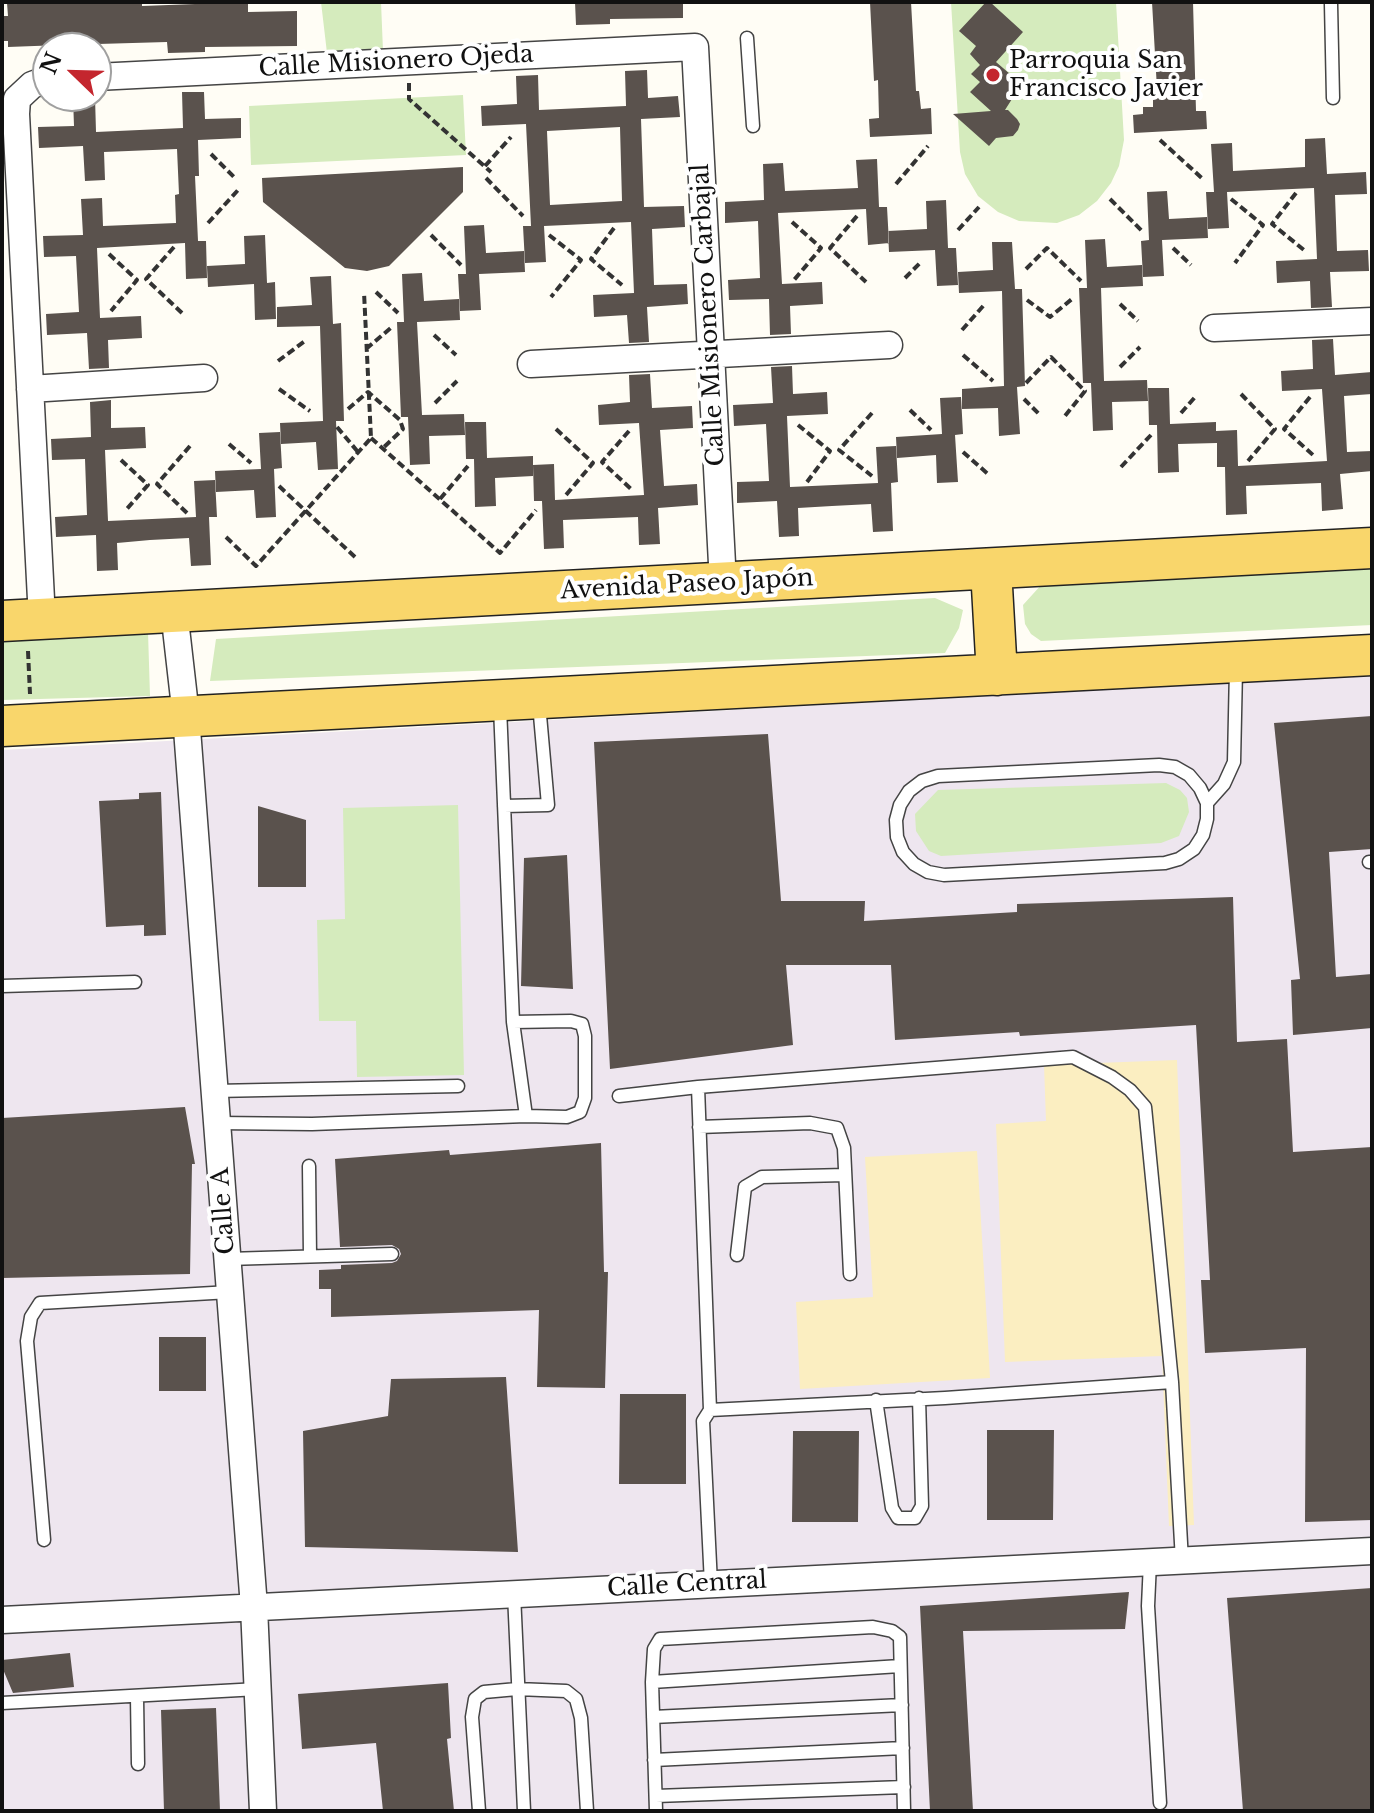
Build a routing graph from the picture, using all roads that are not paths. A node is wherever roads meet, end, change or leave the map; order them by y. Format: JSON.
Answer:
{"nodes":[{"id":1,"x":1331,"y":4,"type":"edge"},
{"id":2,"x":747,"y":38,"type":"dead end"},
{"id":3,"x":695,"y":47,"type":"joint"},
{"id":4,"x":112,"y":76,"type":"edge"},
{"id":5,"x":32,"y":85,"type":"edge"},
{"id":6,"x":1333,"y":98,"type":"dead end"},
{"id":7,"x":753,"y":126,"type":"dead end"},
{"id":8,"x":1372,"y":321,"type":"edge"},
{"id":9,"x":1214,"y":328,"type":"dead end"},
{"id":10,"x":889,"y":345,"type":"dead end"},
{"id":11,"x":712,"y":355,"type":"junction"},
{"id":12,"x":531,"y":364,"type":"dead end"},
{"id":13,"x":204,"y":378,"type":"dead end"},
{"id":14,"x":30,"y":389,"type":"junction"},
{"id":15,"x":1372,"y":548,"type":"edge"},
{"id":16,"x":991,"y":569,"type":"junction"},
{"id":17,"x":723,"y":583,"type":"junction"},
{"id":18,"x":174,"y":611,"type":"junction"},
{"id":19,"x":23,"y":620,"type":"edge"},
{"id":20,"x":1372,"y":655,"type":"edge"},
{"id":21,"x":1236,"y":662,"type":"junction"},
{"id":22,"x":997,"y":675,"type":"junction"},
{"id":23,"x":539,"y":698,"type":"junction"},
{"id":24,"x":500,"y":700,"type":"junction"},
{"id":25,"x":186,"y":716,"type":"junction"},
{"id":26,"x":17,"y":725,"type":"edge"},
{"id":27,"x":1207,"y":803,"type":"junction"},
{"id":28,"x":504,"y":806,"type":"junction"},
{"id":29,"x":135,"y":982,"type":"dead end"},
{"id":30,"x":2,"y":986,"type":"edge"},
{"id":31,"x":513,"y":1022,"type":"junction"},
{"id":32,"x":458,"y":1086,"type":"dead end"},
{"id":33,"x":698,"y":1087,"type":"junction"},
{"id":34,"x":215,"y":1091,"type":"junction"},
{"id":35,"x":619,"y":1096,"type":"dead end"},
{"id":36,"x":526,"y":1116,"type":"junction"},
{"id":37,"x":217,"y":1123,"type":"junction"},
{"id":38,"x":699,"y":1127,"type":"junction"},
{"id":39,"x":309,"y":1166,"type":"dead end"},
{"id":40,"x":845,"y":1175,"type":"junction"},
{"id":41,"x":392,"y":1254,"type":"dead end"},
{"id":42,"x":737,"y":1255,"type":"dead end"},
{"id":43,"x":310,"y":1256,"type":"junction"},
{"id":44,"x":228,"y":1259,"type":"junction"},
{"id":45,"x":850,"y":1274,"type":"dead end"},
{"id":46,"x":230,"y":1292,"type":"junction"},
{"id":47,"x":1172,"y":1382,"type":"junction"},
{"id":48,"x":919,"y":1398,"type":"junction"},
{"id":49,"x":876,"y":1400,"type":"junction"},
{"id":50,"x":710,"y":1410,"type":"junction"},
{"id":51,"x":44,"y":1540,"type":"dead end"},
{"id":52,"x":1372,"y":1551,"type":"edge"},
{"id":53,"x":1182,"y":1561,"type":"junction"},
{"id":54,"x":1150,"y":1562,"type":"junction"},
{"id":55,"x":711,"y":1584,"type":"junction"},
{"id":56,"x":514,"y":1594,"type":"junction"},
{"id":57,"x":254,"y":1607,"type":"junction"},
{"id":58,"x":2,"y":1620,"type":"edge"},
{"id":59,"x":900,"y":1666,"type":"junction"},
{"id":60,"x":652,"y":1682,"type":"junction"},
{"id":61,"x":258,"y":1689,"type":"junction"},
{"id":62,"x":517,"y":1689,"type":"junction"},
{"id":63,"x":137,"y":1697,"type":"junction"},
{"id":64,"x":2,"y":1703,"type":"edge"},
{"id":65,"x":902,"y":1705,"type":"junction"},
{"id":66,"x":653,"y":1717,"type":"junction"},
{"id":67,"x":903,"y":1748,"type":"junction"},
{"id":68,"x":654,"y":1760,"type":"junction"},
{"id":69,"x":138,"y":1764,"type":"dead end"},
{"id":70,"x":904,"y":1787,"type":"junction"},
{"id":71,"x":656,"y":1796,"type":"junction"},
{"id":72,"x":1160,"y":1803,"type":"dead end"},
{"id":73,"x":263,"y":1811,"type":"edge"},
{"id":74,"x":479,"y":1811,"type":"edge"},
{"id":75,"x":524,"y":1811,"type":"edge"},
{"id":76,"x":587,"y":1811,"type":"edge"},
{"id":77,"x":656,"y":1811,"type":"edge"},
{"id":78,"x":904,"y":1811,"type":"edge"}],
"edges":[{"from":1,"to":6,"type":"lane"},
{"from":2,"to":7,"type":"lane"},
{"from":3,"to":4,"type":"street","name":"Calle Misionero Ojeda"},
{"from":3,"to":11,"type":"street","name":"Calle Misionero Carbajal"},
{"from":5,"to":14,"type":"street"},
{"from":8,"to":9,"type":"street"},
{"from":10,"to":11,"type":"street"},
{"from":11,"to":12,"type":"street"},
{"from":11,"to":17,"type":"street","name":"Calle Misionero Carbajal"},
{"from":13,"to":14,"type":"street"},
{"from":14,"to":19,"type":"street"},
{"from":15,"to":16,"type":"main road","name":"Avenida Paseo Japón"},
{"from":16,"to":17,"type":"main road","name":"Avenida Paseo Japón"},
{"from":16,"to":22,"type":"main road"},
{"from":17,"to":18,"type":"main road","name":"Avenida Paseo Japón"},
{"from":18,"to":19,"type":"main road","name":"Avenida Paseo Japón"},
{"from":18,"to":25,"type":"street","name":"Calle A"},
{"from":20,"to":21,"type":"main road"},
{"from":21,"to":22,"type":"main road"},
{"from":21,"to":27,"type":"lane"},
{"from":22,"to":23,"type":"main road"},
{"from":23,"to":24,"type":"main road"},
{"from":23,"to":28,"type":"lane"},
{"from":24,"to":25,"type":"main road"},
{"from":24,"to":28,"type":"lane"},
{"from":25,"to":26,"type":"main road"},
{"from":25,"to":34,"type":"street","name":"Calle A"},
{"from":27,"to":27,"type":"lane"},
{"from":28,"to":31,"type":"lane"},
{"from":29,"to":30,"type":"lane"},
{"from":31,"to":36,"type":"lane"},
{"from":31,"to":36,"type":"lane"},
{"from":32,"to":34,"type":"lane"},
{"from":33,"to":35,"type":"lane"},
{"from":33,"to":38,"type":"lane"},
{"from":33,"to":47,"type":"lane"},
{"from":34,"to":37,"type":"street","name":"Calle A"},
{"from":36,"to":37,"type":"lane"},
{"from":37,"to":44,"type":"street","name":"Calle A"},
{"from":38,"to":40,"type":"lane"},
{"from":38,"to":50,"type":"lane"},
{"from":39,"to":43,"type":"lane"},
{"from":40,"to":42,"type":"lane"},
{"from":40,"to":45,"type":"lane"},
{"from":41,"to":43,"type":"lane"},
{"from":43,"to":44,"type":"lane"},
{"from":44,"to":46,"type":"street","name":"Calle A"},
{"from":46,"to":51,"type":"lane"},
{"from":46,"to":57,"type":"street","name":"Calle A"},
{"from":47,"to":48,"type":"lane"},
{"from":47,"to":53,"type":"lane"},
{"from":48,"to":49,"type":"lane"},
{"from":48,"to":49,"type":"lane"},
{"from":49,"to":50,"type":"lane"},
{"from":50,"to":55,"type":"lane"},
{"from":52,"to":53,"type":"street","name":"Calle Central"},
{"from":53,"to":54,"type":"street","name":"Calle Central"},
{"from":54,"to":55,"type":"street","name":"Calle Central"},
{"from":54,"to":72,"type":"lane"},
{"from":55,"to":56,"type":"street","name":"Calle Central"},
{"from":56,"to":57,"type":"street","name":"Calle Central"},
{"from":56,"to":62,"type":"lane"},
{"from":57,"to":58,"type":"street","name":"Calle Central"},
{"from":57,"to":61,"type":"street","name":"Calle A"},
{"from":59,"to":60,"type":"lane"},
{"from":59,"to":60,"type":"lane"},
{"from":59,"to":65,"type":"lane"},
{"from":60,"to":66,"type":"lane"},
{"from":61,"to":63,"type":"lane"},
{"from":61,"to":73,"type":"street","name":"Calle A"},
{"from":62,"to":74,"type":"lane"},
{"from":62,"to":75,"type":"lane"},
{"from":62,"to":76,"type":"lane"},
{"from":63,"to":64,"type":"lane"},
{"from":63,"to":69,"type":"lane"},
{"from":65,"to":66,"type":"lane"},
{"from":65,"to":67,"type":"lane"},
{"from":66,"to":68,"type":"lane"},
{"from":67,"to":68,"type":"lane"},
{"from":67,"to":70,"type":"lane"},
{"from":68,"to":71,"type":"lane"},
{"from":70,"to":71,"type":"lane"},
{"from":70,"to":78,"type":"lane"},
{"from":71,"to":77,"type":"lane"}]}
